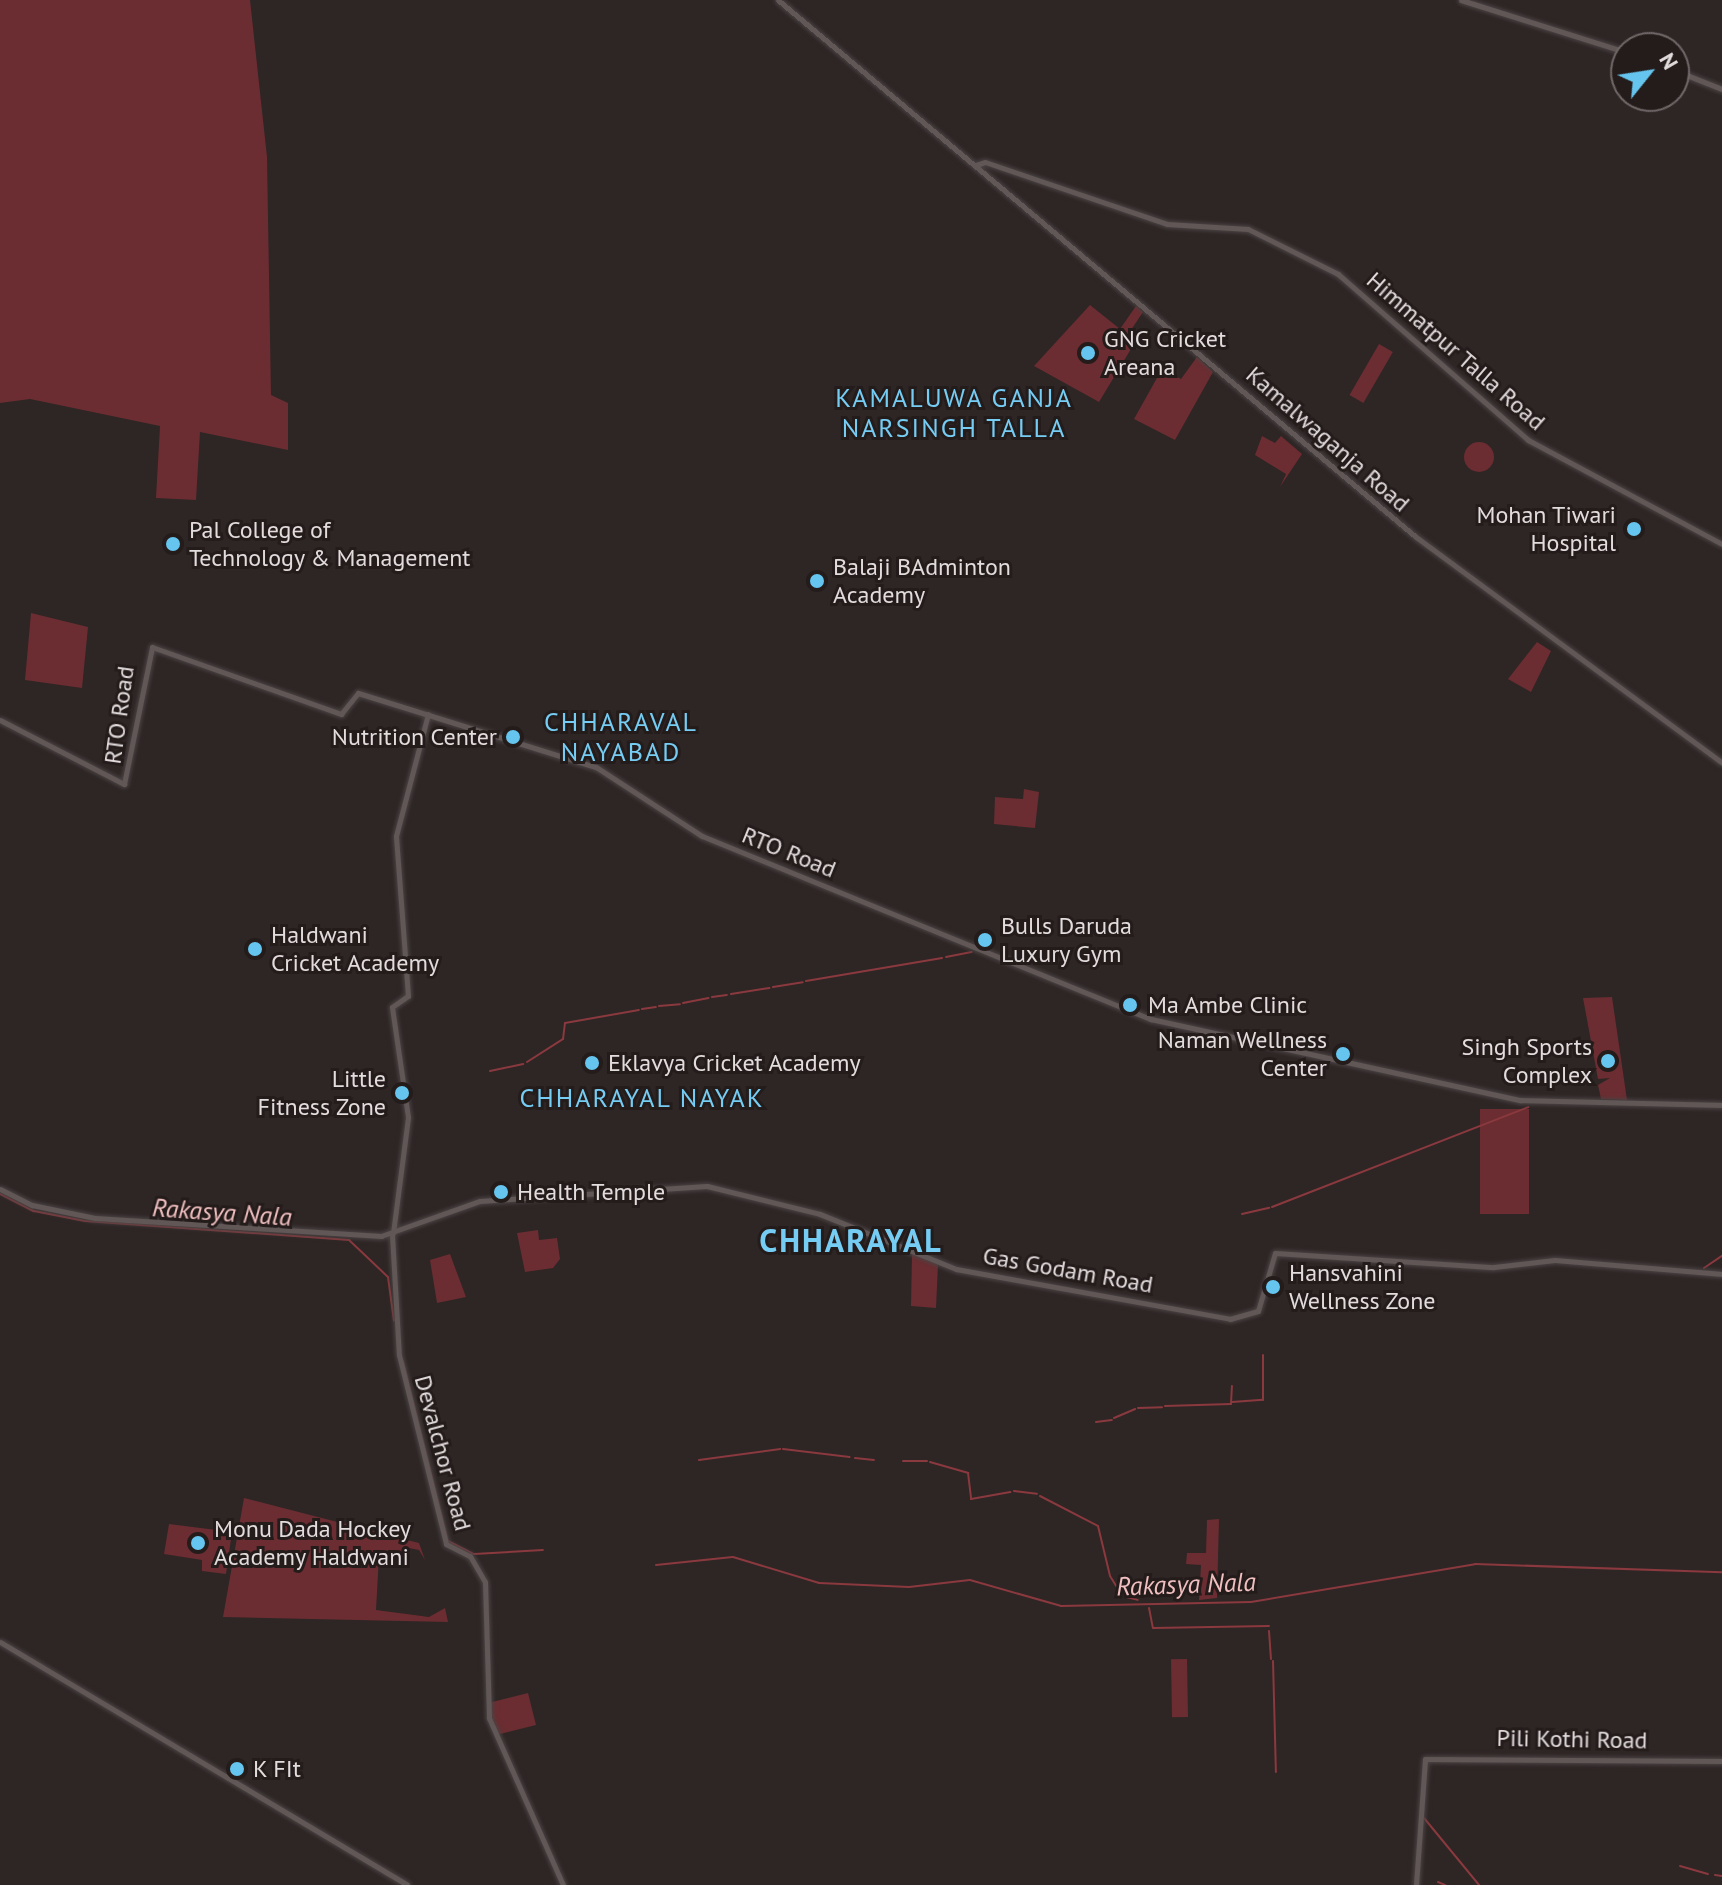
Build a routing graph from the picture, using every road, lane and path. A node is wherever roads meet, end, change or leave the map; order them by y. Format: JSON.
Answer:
{"nodes":[{"id":1,"x":778,"y":0,"type":"edge"},
{"id":2,"x":1461,"y":0,"type":"edge"},
{"id":3,"x":1610,"y":47,"type":"edge"},
{"id":4,"x":1690,"y":76,"type":"edge"},
{"id":5,"x":1722,"y":89,"type":"edge"},
{"id":6,"x":976,"y":165,"type":"junction"},
{"id":7,"x":1722,"y":544,"type":"edge"},
{"id":8,"x":428,"y":714,"type":"junction"},
{"id":9,"x":0,"y":720,"type":"edge"},
{"id":10,"x":1722,"y":763,"type":"edge"},
{"id":11,"x":1722,"y":1105,"type":"edge"},
{"id":12,"x":0,"y":1189,"type":"edge"},
{"id":13,"x":392,"y":1235,"type":"junction"},
{"id":14,"x":1722,"y":1274,"type":"edge"},
{"id":15,"x":0,"y":1642,"type":"edge"},
{"id":16,"x":1722,"y":1761,"type":"edge"},
{"id":17,"x":407,"y":1885,"type":"edge"},
{"id":18,"x":563,"y":1885,"type":"edge"},
{"id":19,"x":1416,"y":1885,"type":"edge"}],
"edges":[{"from":1,"to":6,"type":"street","name":"Kamalwaganja Road"},
{"from":2,"to":3,"type":"street"},
{"from":4,"to":5,"type":"street"},
{"from":6,"to":7,"type":"street","name":"Himmatpur Talla Road"},
{"from":6,"to":10,"type":"street","name":"Kamalwaganja Road"},
{"from":8,"to":9,"type":"street","name":"RTO Road"},
{"from":8,"to":11,"type":"street","name":"RTO Road"},
{"from":8,"to":13,"type":"street","name":"Devalchor Road"},
{"from":12,"to":13,"type":"street","name":"Gas Godam Road"},
{"from":13,"to":14,"type":"street","name":"Gas Godam Road"},
{"from":13,"to":18,"type":"street","name":"Devalchor Road"},
{"from":15,"to":17,"type":"street"},
{"from":16,"to":19,"type":"street","name":"Pili Kothi Road"}]}
